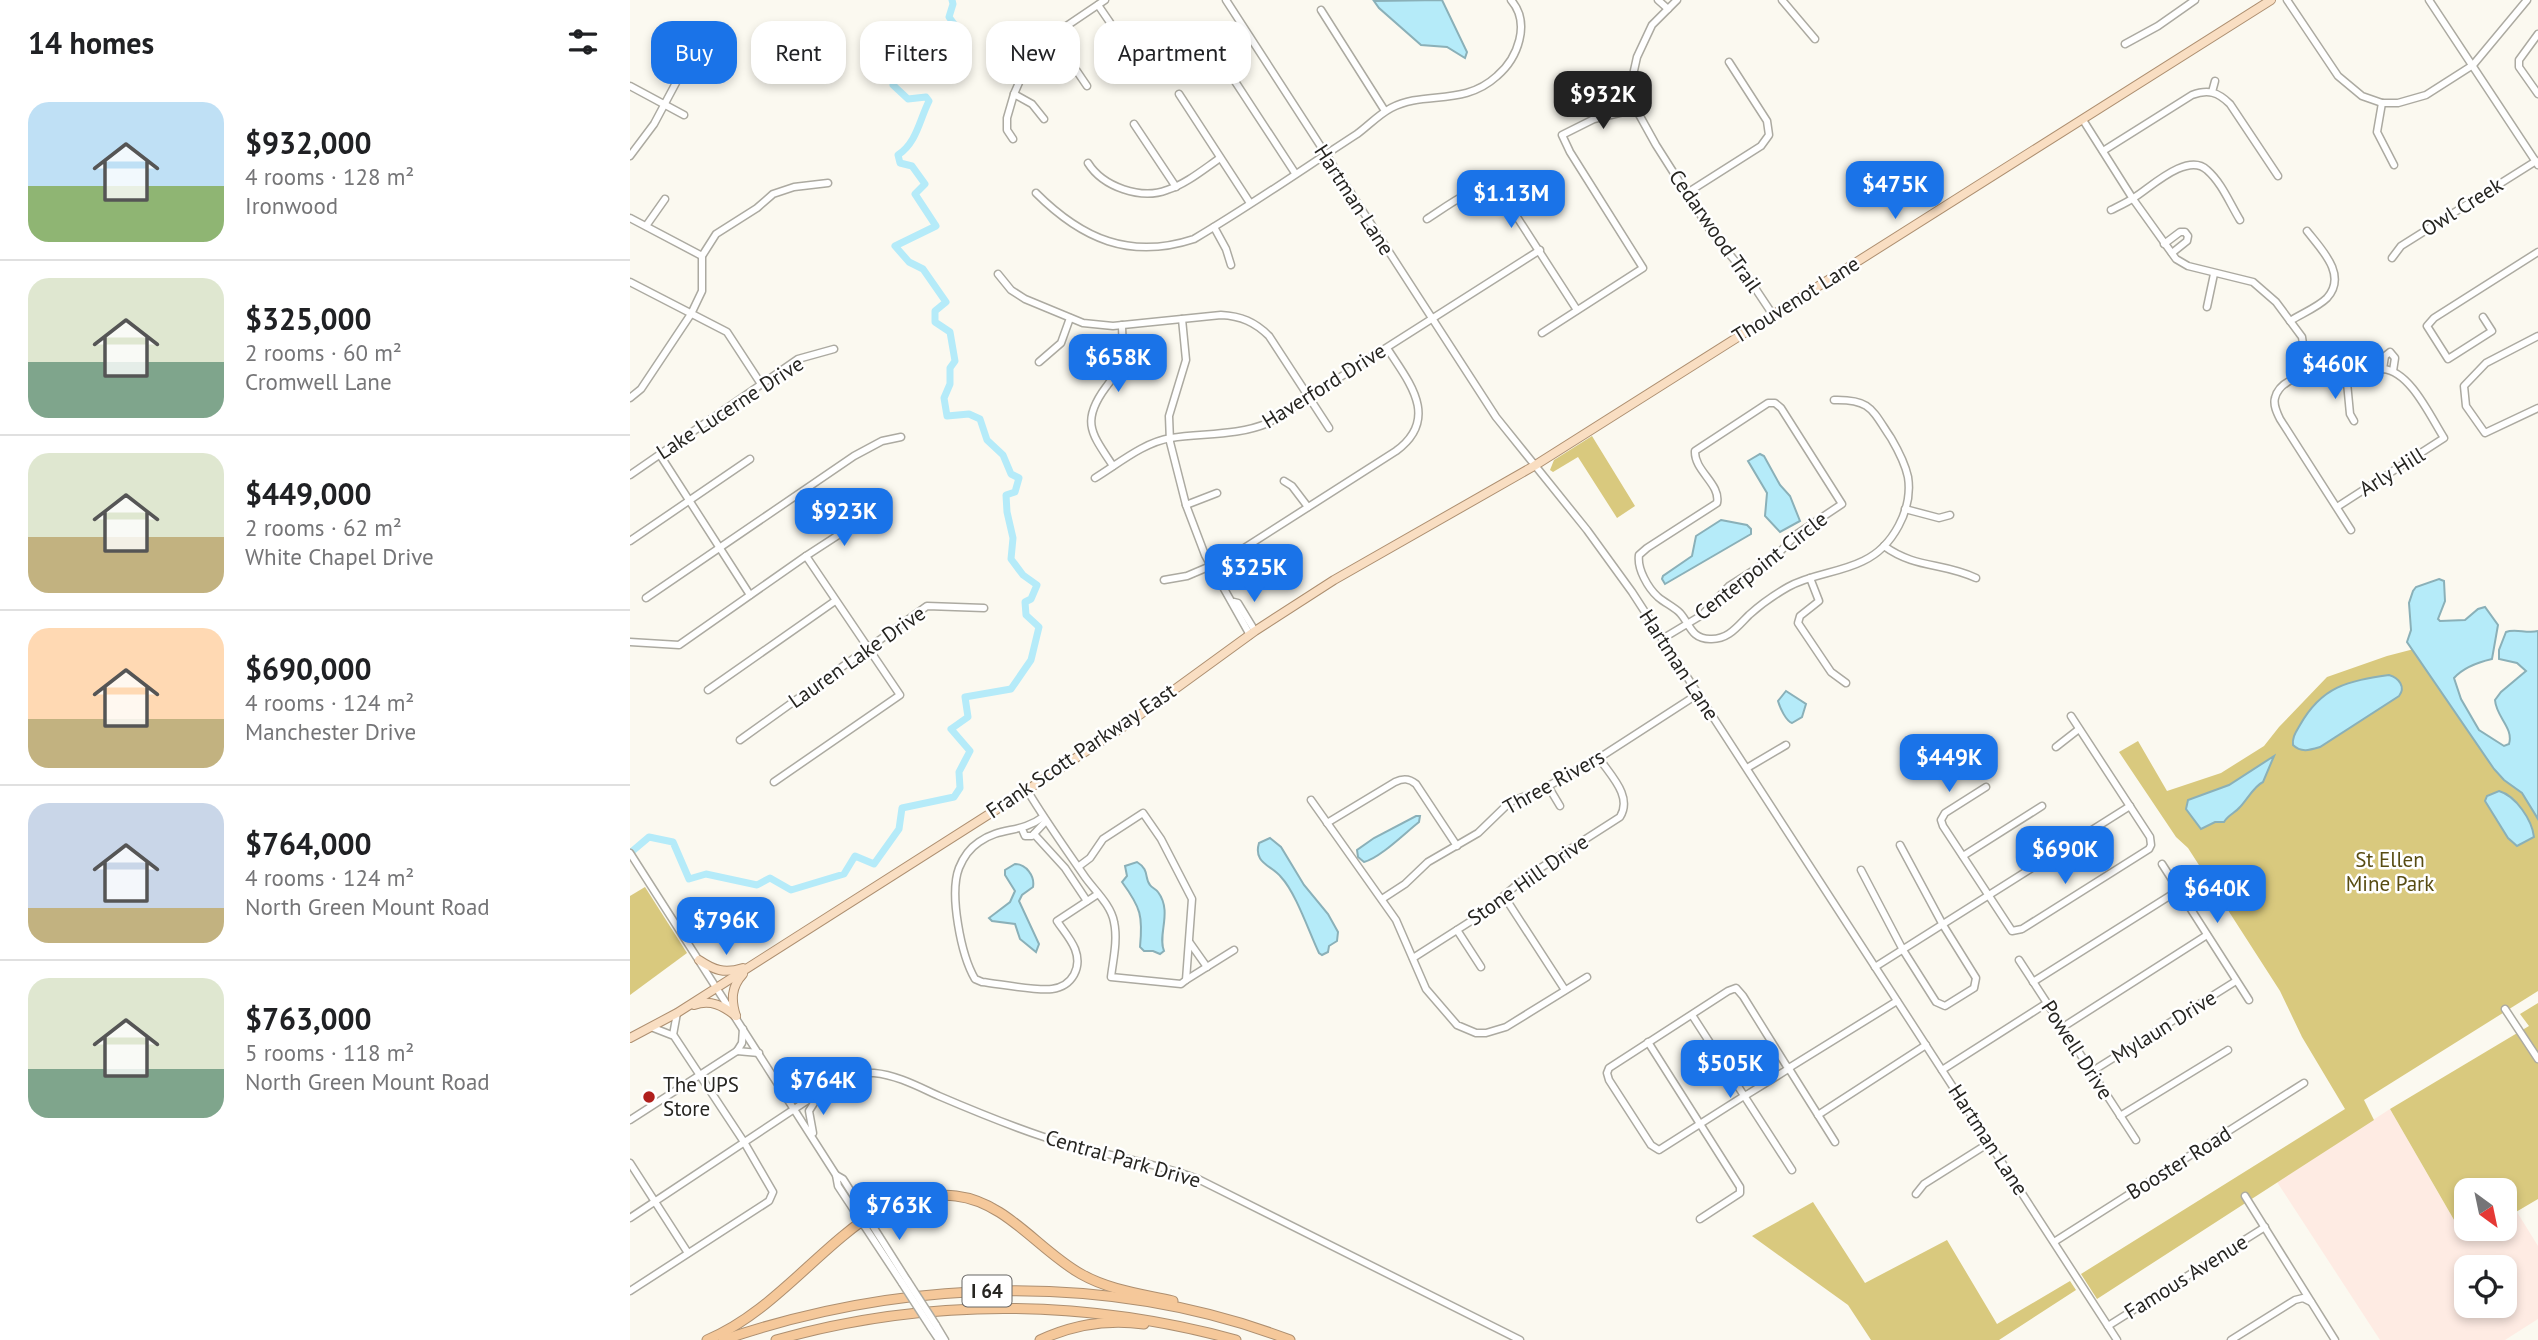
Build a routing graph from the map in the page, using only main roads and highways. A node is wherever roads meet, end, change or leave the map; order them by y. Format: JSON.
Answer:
{"nodes":[{"id":1,"x":2271,"y":0,"type":"edge"},
{"id":2,"x":1534,"y":466,"type":"joint"},
{"id":3,"x":699,"y":960,"type":"road end"},
{"id":4,"x":752,"y":965,"type":"junction"},
{"id":5,"x":679,"y":1011,"type":"junction"},
{"id":6,"x":630,"y":1038,"type":"edge"},
{"id":7,"x":858,"y":1201,"type":"road end"},
{"id":8,"x":881,"y":1208,"type":"junction"},
{"id":9,"x":1253,"y":1327,"type":"junction"},
{"id":10,"x":1214,"y":1334,"type":"junction"},
{"id":11,"x":707,"y":1340,"type":"edge"},
{"id":12,"x":723,"y":1340,"type":"edge"},
{"id":13,"x":776,"y":1340,"type":"edge"},
{"id":14,"x":1040,"y":1340,"type":"edge"},
{"id":15,"x":1236,"y":1340,"type":"edge"},
{"id":16,"x":1290,"y":1340,"type":"edge"}],
"edges":[{"from":1,"to":2,"type":"main road","name":"Thouvenot Lane"},
{"from":2,"to":4,"type":"main road","name":"Frank Scott Parkway East"},
{"from":3,"to":4,"type":"main road"},
{"from":4,"to":5,"type":"main road","name":"Frank Scott Parkway East"},
{"from":4,"to":5,"type":"main road"},
{"from":5,"to":6,"type":"main road","name":"Frank Scott Parkway East"},
{"from":7,"to":8,"type":"highway"},
{"from":8,"to":9,"type":"highway"},
{"from":8,"to":11,"type":"highway"},
{"from":9,"to":12,"type":"highway","number":"I 64"},
{"from":9,"to":16,"type":"highway","number":"I 64"},
{"from":10,"to":13,"type":"highway","number":"I 64"},
{"from":10,"to":14,"type":"highway"},
{"from":10,"to":15,"type":"highway","number":"I 64"}]}
